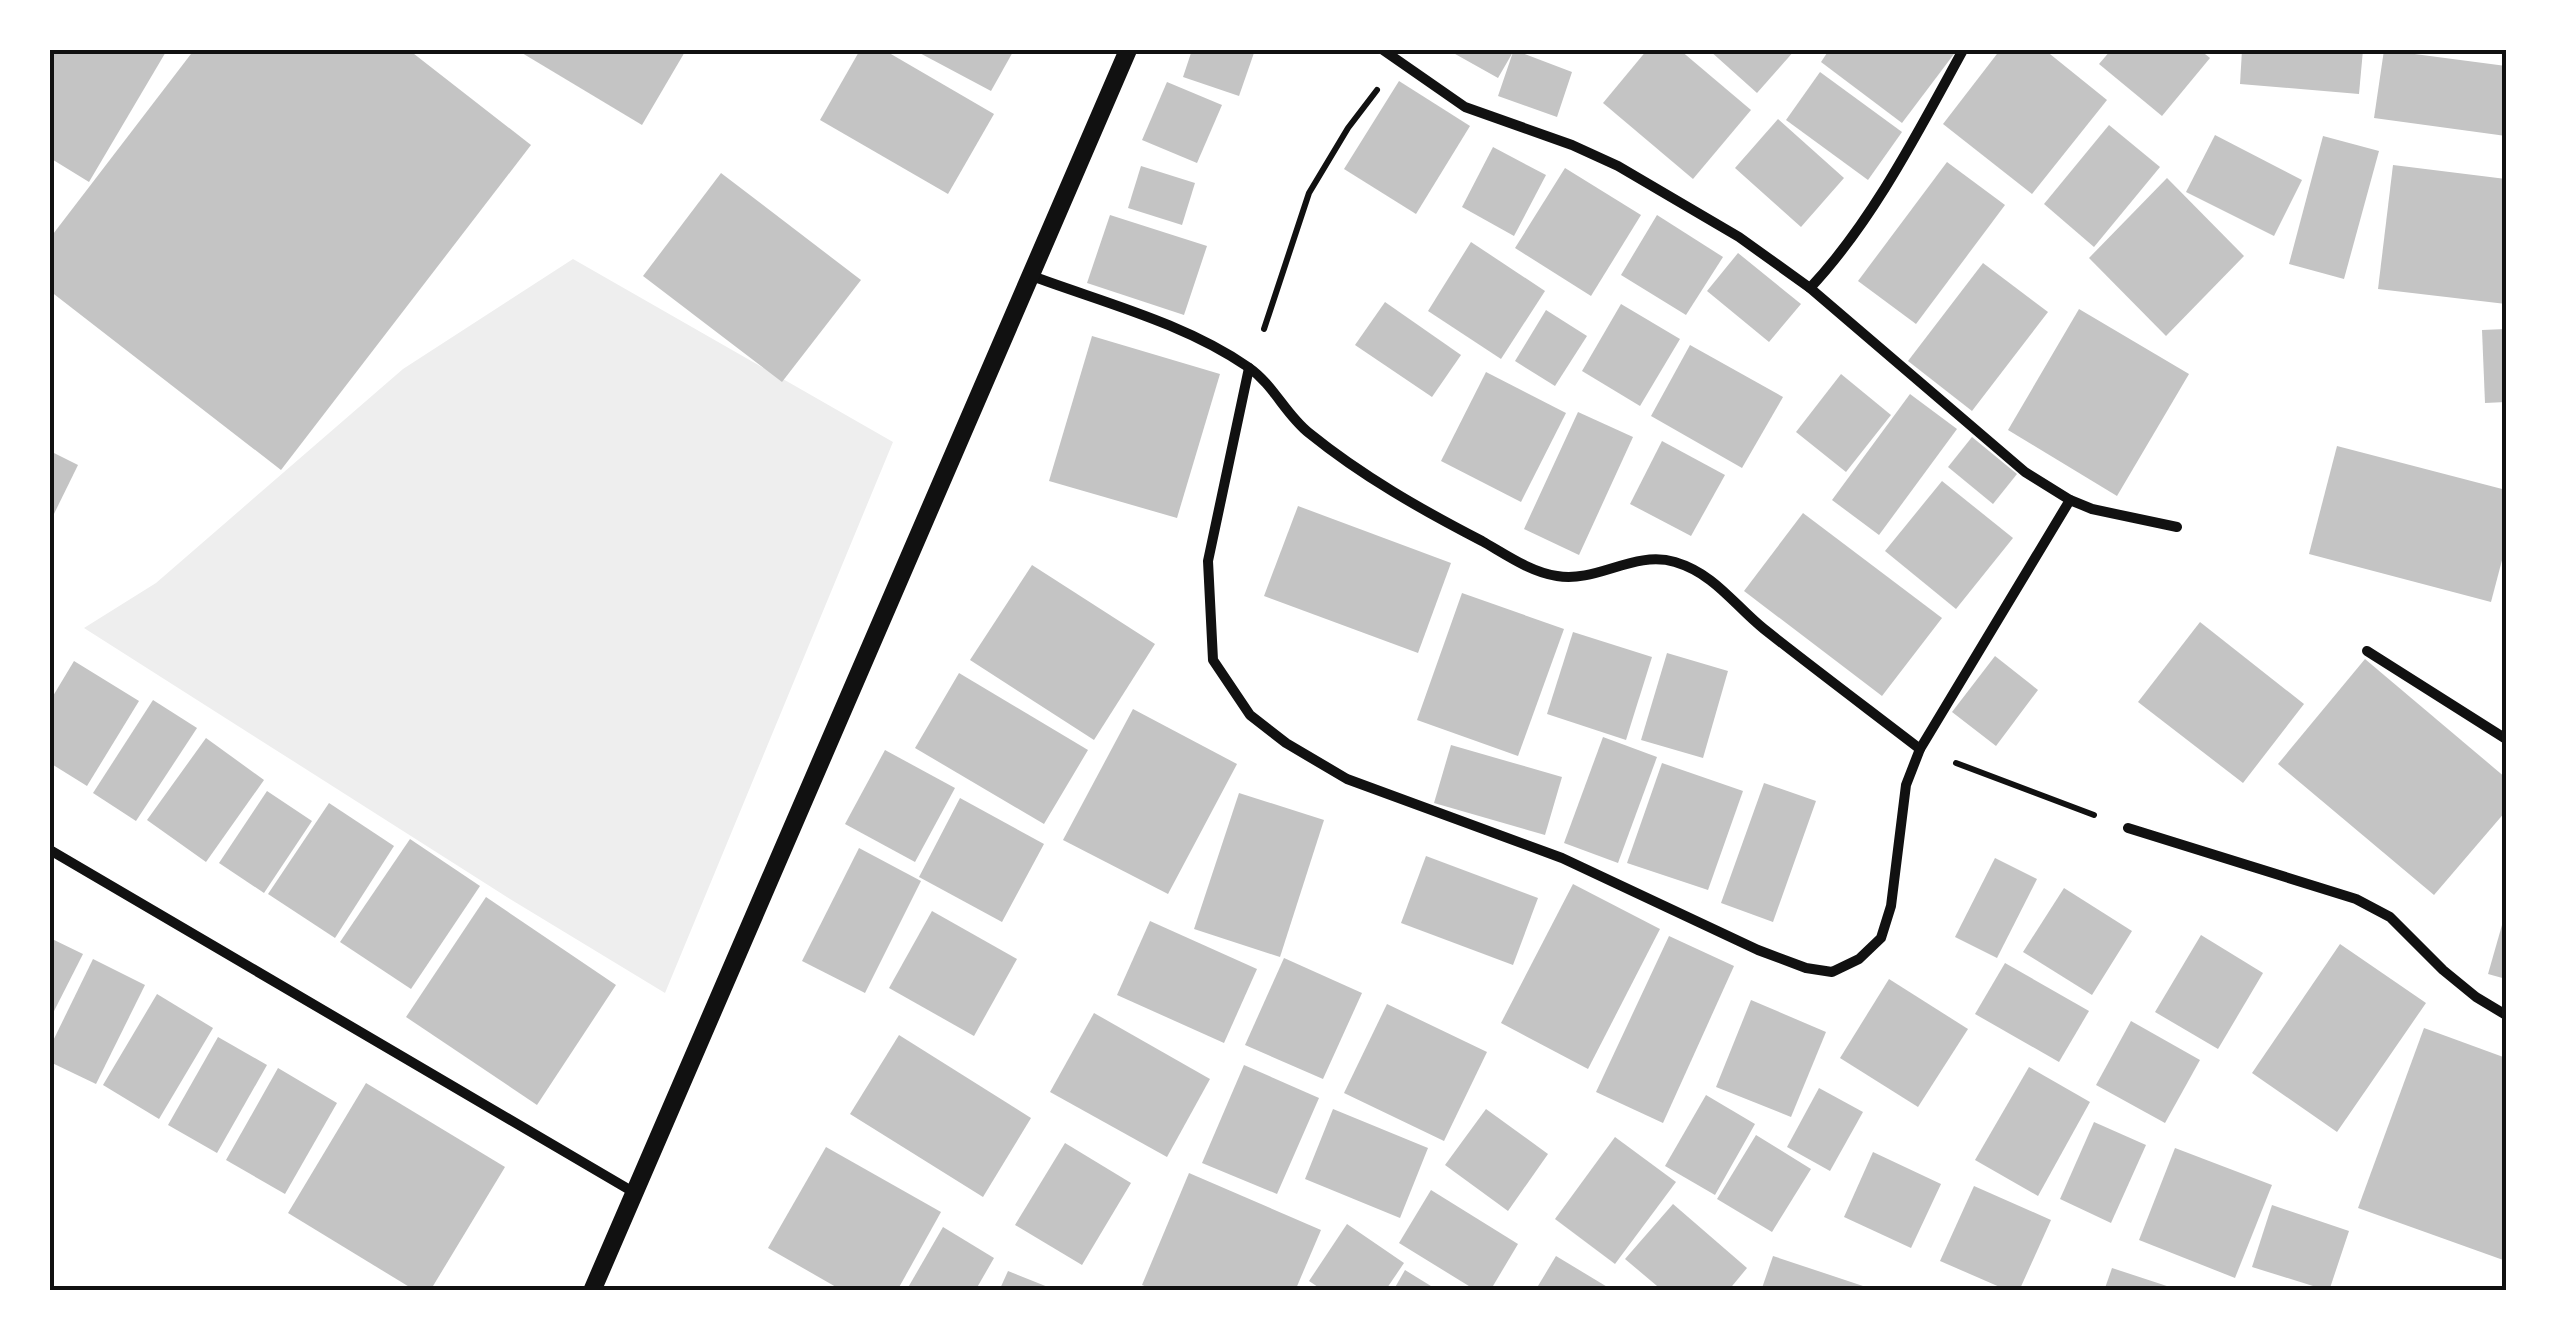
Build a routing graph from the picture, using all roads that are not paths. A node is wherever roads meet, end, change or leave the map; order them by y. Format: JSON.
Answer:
{"nodes":[{"id":1,"x":1128,"y":50,"type":"edge"},
{"id":2,"x":1383,"y":50,"type":"edge"},
{"id":3,"x":1963,"y":50,"type":"edge"},
{"id":4,"x":1032,"y":276,"type":"junction"},
{"id":5,"x":1810,"y":288,"type":"junction"},
{"id":6,"x":1249,"y":368,"type":"junction"},
{"id":7,"x":2070,"y":500,"type":"junction"},
{"id":8,"x":2177,"y":527,"type":"dead end"},
{"id":9,"x":2367,"y":652,"type":"dead end"},
{"id":10,"x":2506,"y":739,"type":"edge"},
{"id":11,"x":1920,"y":750,"type":"junction"},
{"id":12,"x":2128,"y":828,"type":"road end"},
{"id":13,"x":50,"y":850,"type":"edge"},
{"id":14,"x":2506,"y":1015,"type":"edge"},
{"id":15,"x":635,"y":1193,"type":"junction"},
{"id":16,"x":592,"y":1291,"type":"edge"}],
"edges":[{"from":1,"to":4,"type":"street"},
{"from":2,"to":5,"type":"street"},
{"from":3,"to":5,"type":"street"},
{"from":4,"to":6,"type":"street"},
{"from":4,"to":15,"type":"street"},
{"from":5,"to":7,"type":"street"},
{"from":6,"to":11,"type":"street"},
{"from":6,"to":11,"type":"street"},
{"from":7,"to":8,"type":"street"},
{"from":7,"to":11,"type":"street"},
{"from":9,"to":10,"type":"street"},
{"from":12,"to":14,"type":"street"},
{"from":13,"to":15,"type":"street"},
{"from":15,"to":16,"type":"street"}]}
